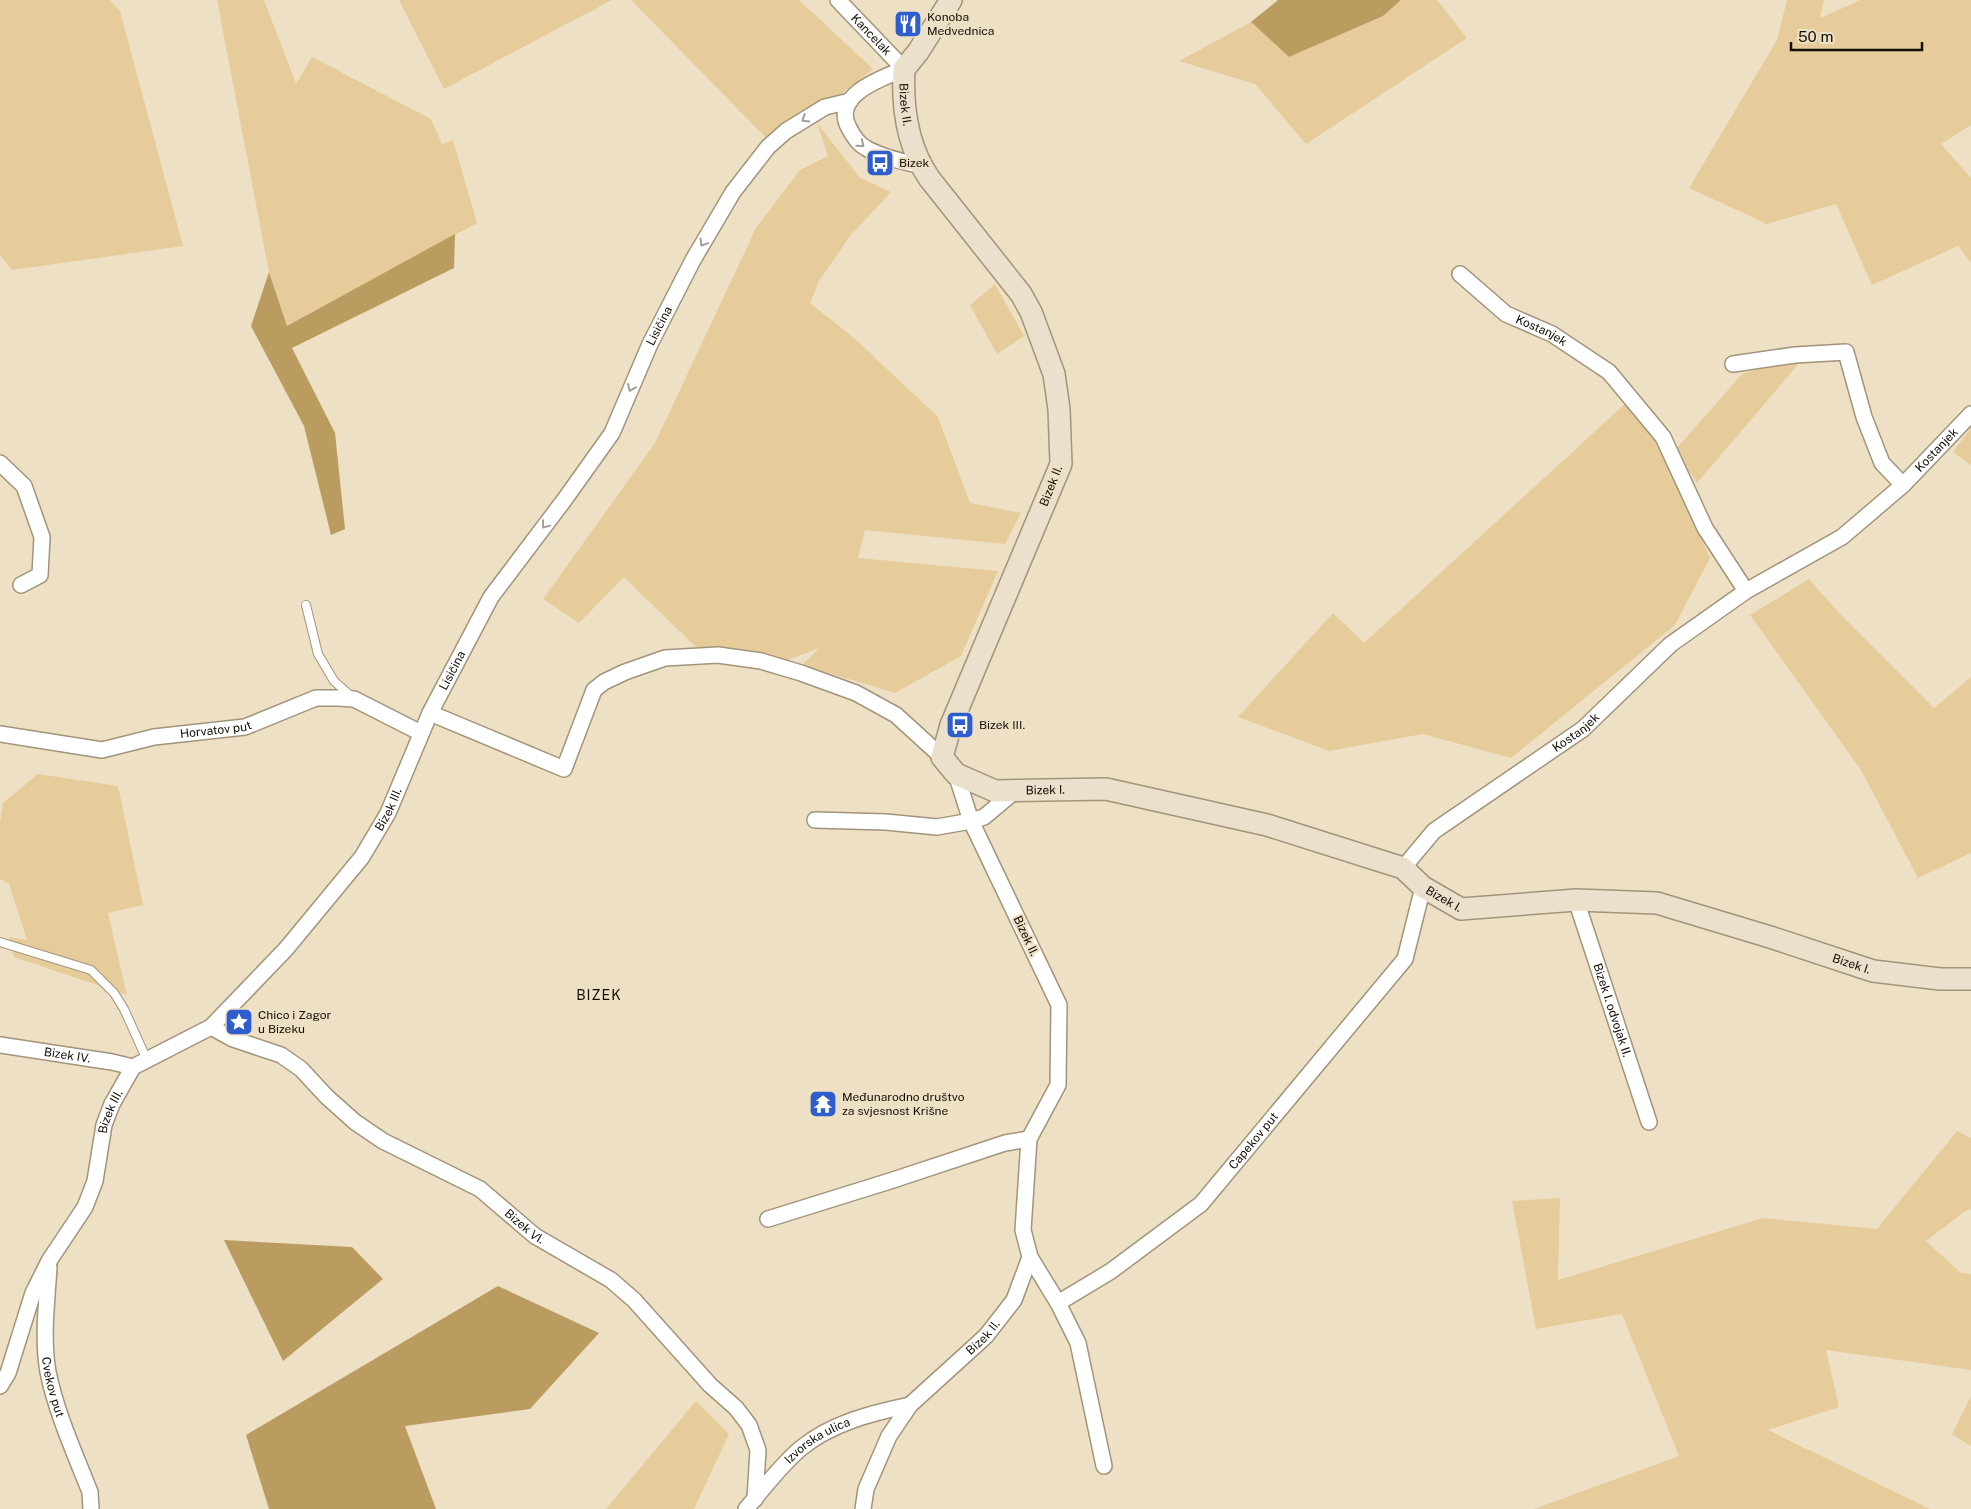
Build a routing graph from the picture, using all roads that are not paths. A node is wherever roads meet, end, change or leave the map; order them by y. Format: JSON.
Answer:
{"nodes":[{"id":1,"x":838,"y":0,"type":"edge"},
{"id":2,"x":951,"y":0,"type":"edge"},
{"id":3,"x":904,"y":69,"type":"junction"},
{"id":4,"x":850,"y":101,"type":"junction"},
{"id":5,"x":921,"y":166,"type":"junction"},
{"id":6,"x":1460,"y":274,"type":"dead end"},
{"id":7,"x":1734,"y":364,"type":"dead end"},
{"id":8,"x":1971,"y":414,"type":"edge"},
{"id":9,"x":0,"y":463,"type":"edge"},
{"id":10,"x":1903,"y":485,"type":"junction"},
{"id":11,"x":21,"y":585,"type":"dead end"},
{"id":12,"x":1746,"y":591,"type":"junction"},
{"id":13,"x":306,"y":605,"type":"dead end"},
{"id":14,"x":354,"y":699,"type":"junction"},
{"id":15,"x":430,"y":713,"type":"junction"},
{"id":16,"x":421,"y":733,"type":"junction"},
{"id":17,"x":0,"y":734,"type":"edge"},
{"id":18,"x":942,"y":757,"type":"junction"},
{"id":19,"x":956,"y":774,"type":"junction"},
{"id":20,"x":1015,"y":791,"type":"junction"},
{"id":21,"x":815,"y":820,"type":"dead end"},
{"id":22,"x":971,"y":821,"type":"junction"},
{"id":23,"x":1403,"y":868,"type":"junction"},
{"id":24,"x":1423,"y":888,"type":"junction"},
{"id":25,"x":1576,"y":900,"type":"junction"},
{"id":26,"x":0,"y":942,"type":"edge"},
{"id":27,"x":1971,"y":979,"type":"edge"},
{"id":28,"x":211,"y":1027,"type":"junction"},
{"id":29,"x":0,"y":1045,"type":"edge"},
{"id":30,"x":147,"y":1060,"type":"junction"},
{"id":31,"x":133,"y":1067,"type":"junction"},
{"id":32,"x":1649,"y":1122,"type":"dead end"},
{"id":33,"x":1028,"y":1139,"type":"junction"},
{"id":34,"x":768,"y":1219,"type":"dead end"},
{"id":35,"x":1030,"y":1257,"type":"junction"},
{"id":36,"x":49,"y":1261,"type":"junction"},
{"id":37,"x":1058,"y":1303,"type":"junction"},
{"id":38,"x":0,"y":1386,"type":"edge"},
{"id":39,"x":910,"y":1405,"type":"junction"},
{"id":40,"x":1104,"y":1466,"type":"dead end"},
{"id":41,"x":751,"y":1504,"type":"edge"},
{"id":42,"x":91,"y":1509,"type":"edge"},
{"id":43,"x":863,"y":1509,"type":"edge"}],
"edges":[{"from":1,"to":3,"type":"street","name":"Kancelak"},
{"from":2,"to":3,"type":"street","name":"Lisičina"},
{"from":3,"to":4,"type":"street","name":"Lisičina"},
{"from":3,"to":5,"type":"street","name":"Bizek II."},
{"from":4,"to":5,"type":"street","one_way":true},
{"from":4,"to":15,"type":"street","name":"Lisičina","one_way":true},
{"from":5,"to":18,"type":"street","name":"Bizek II."},
{"from":6,"to":12,"type":"street","name":"Kostanjek"},
{"from":7,"to":10,"type":"street"},
{"from":8,"to":10,"type":"street","name":"Kostanjek"},
{"from":9,"to":11,"type":"street"},
{"from":10,"to":12,"type":"street","name":"Kostanjek"},
{"from":12,"to":23,"type":"street","name":"Kostanjek"},
{"from":13,"to":14,"type":"lane"},
{"from":14,"to":16,"type":"street","name":"Horvatov put"},
{"from":14,"to":17,"type":"street","name":"Horvatov put"},
{"from":15,"to":16,"type":"street","name":"Bizek III."},
{"from":15,"to":18,"type":"street"},
{"from":16,"to":28,"type":"street","name":"Bizek III."},
{"from":18,"to":19,"type":"street","name":"Bizek II."},
{"from":19,"to":20,"type":"street","name":"Bizek I."},
{"from":19,"to":22,"type":"street","name":"Bizek II."},
{"from":20,"to":22,"type":"street"},
{"from":20,"to":23,"type":"street","name":"Bizek I."},
{"from":21,"to":22,"type":"street"},
{"from":22,"to":33,"type":"street","name":"Bizek II."},
{"from":23,"to":24,"type":"street","name":"Bizek I."},
{"from":24,"to":25,"type":"street","name":"Bizek I."},
{"from":24,"to":37,"type":"street","name":"Capekov put"},
{"from":25,"to":27,"type":"street","name":"Bizek I."},
{"from":25,"to":32,"type":"street","name":"Bizek I. odvojak II."},
{"from":26,"to":30,"type":"lane"},
{"from":28,"to":30,"type":"street","name":"Bizek III."},
{"from":28,"to":41,"type":"street","name":"Bizek VI."},
{"from":29,"to":31,"type":"street","name":"Bizek IV."},
{"from":30,"to":31,"type":"street","name":"Bizek III."},
{"from":31,"to":36,"type":"street","name":"Bizek III."},
{"from":33,"to":34,"type":"street"},
{"from":33,"to":35,"type":"street","name":"Bizek II."},
{"from":35,"to":37,"type":"street"},
{"from":35,"to":39,"type":"street","name":"Bizek II."},
{"from":36,"to":38,"type":"street","name":"Bizek III."},
{"from":36,"to":42,"type":"street","name":"Cvekov put"},
{"from":37,"to":40,"type":"street"},
{"from":39,"to":41,"type":"street","name":"Izvorska ulica"},
{"from":39,"to":43,"type":"street","name":"Bizek II."}]}
